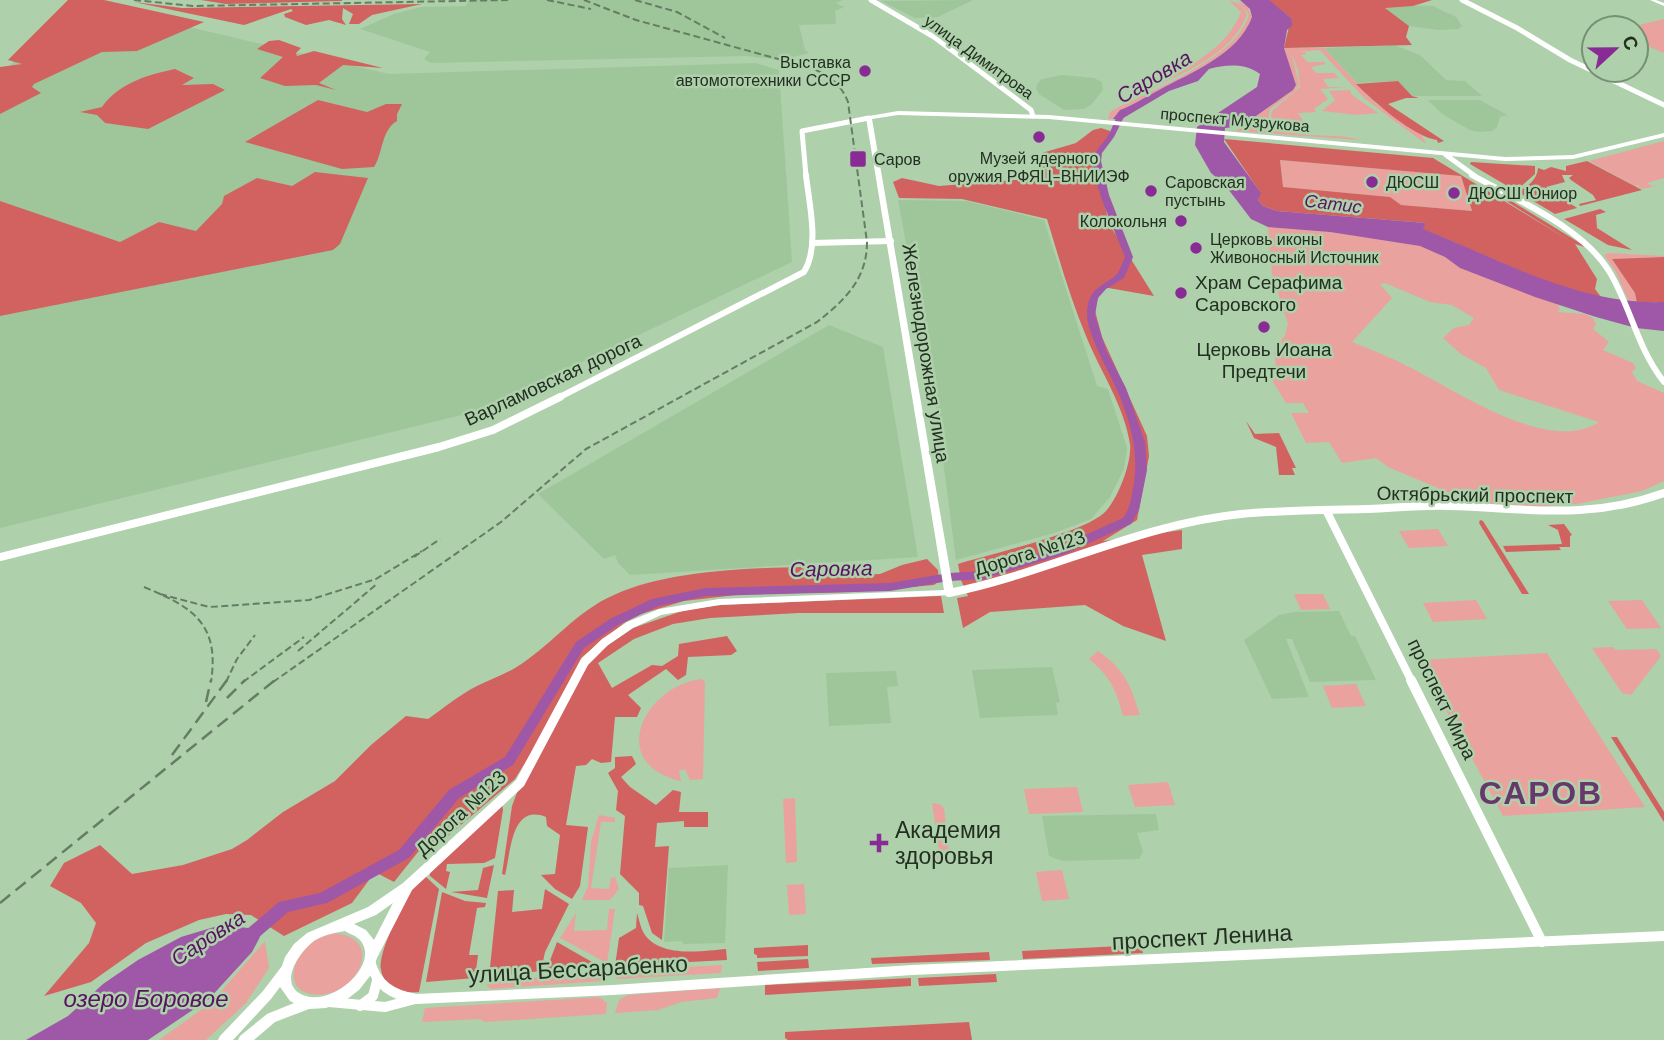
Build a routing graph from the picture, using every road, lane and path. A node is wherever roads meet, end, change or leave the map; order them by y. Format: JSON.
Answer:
{"nodes":[{"id":1,"x":871,"y":0,"type":"edge"},
{"id":2,"x":1462,"y":0,"type":"edge"},
{"id":3,"x":1652,"y":0,"type":"edge"},
{"id":4,"x":1664,"y":5,"type":"edge"},
{"id":5,"x":1664,"y":105,"type":"edge"},
{"id":6,"x":1033,"y":116,"type":"junction"},
{"id":7,"x":869,"y":118,"type":"junction"},
{"id":8,"x":802,"y":131,"type":"joint"},
{"id":9,"x":1664,"y":135,"type":"edge"},
{"id":10,"x":1446,"y":155,"type":"junction"},
{"id":11,"x":891,"y":241,"type":"junction"},
{"id":12,"x":812,"y":243,"type":"junction"},
{"id":13,"x":1664,"y":382,"type":"edge"},
{"id":14,"x":1664,"y":493,"type":"edge"},
{"id":15,"x":1326,"y":510,"type":"junction"},
{"id":16,"x":0,"y":556,"type":"edge"},
{"id":17,"x":949,"y":593,"type":"junction"},
{"id":18,"x":407,"y":887,"type":"junction"},
{"id":19,"x":336,"y":926,"type":"junction"},
{"id":20,"x":1664,"y":936,"type":"edge"},
{"id":21,"x":1542,"y":942,"type":"junction"},
{"id":22,"x":370,"y":959,"type":"junction"},
{"id":23,"x":286,"y":968,"type":"junction"},
{"id":24,"x":742,"y":980,"type":"joint"},
{"id":25,"x":377,"y":981,"type":"junction"},
{"id":26,"x":416,"y":999,"type":"junction"},
{"id":27,"x":329,"y":1002,"type":"junction"},
{"id":28,"x":309,"y":1003,"type":"junction"},
{"id":29,"x":360,"y":1006,"type":"junction"},
{"id":30,"x":224,"y":1040,"type":"edge"},
{"id":31,"x":244,"y":1040,"type":"edge"}],
"edges":[{"from":1,"to":6,"type":"street","name":"улица Димитрова"},
{"from":2,"to":5,"type":"street"},
{"from":3,"to":4,"type":"main road"},
{"from":6,"to":7,"type":"main road","name":"проспект Музрукова"},
{"from":6,"to":10,"type":"main road","name":"проспект Музрукова"},
{"from":7,"to":8,"type":"street","name":"проспект Музрукова"},
{"from":7,"to":11,"type":"main road","name":"Железнодорожная улица"},
{"from":8,"to":12,"type":"street","name":"Варламовская дорога"},
{"from":9,"to":10,"type":"main road","name":"проспект Музрукова"},
{"from":10,"to":13,"type":"street"},
{"from":11,"to":12,"type":"street"},
{"from":11,"to":17,"type":"main road","name":"Железнодорожная улица"},
{"from":12,"to":16,"type":"street","name":"Варламовская дорога"},
{"from":14,"to":15,"type":"street","name":"Октябрьский проспект"},
{"from":15,"to":17,"type":"street","name":"Дорога №123"},
{"from":15,"to":21,"type":"street","name":"проспект Мира"},
{"from":17,"to":18,"type":"main road","name":"Дорога №123"},
{"from":18,"to":19,"type":"main road","name":"Дорога №123"},
{"from":18,"to":22,"type":"main road","name":"Дорога №123"},
{"from":19,"to":22,"type":"main road"},
{"from":19,"to":23,"type":"main road"},
{"from":20,"to":21,"type":"street","name":"проспект Ленина"},
{"from":21,"to":24,"type":"street","name":"проспект Ленина"},
{"from":22,"to":25,"type":"street"},
{"from":22,"to":27,"type":"main road"},
{"from":23,"to":28,"type":"main road"},
{"from":23,"to":30,"type":"main road"},
{"from":24,"to":26,"type":"street","name":"улица Бессарабенко"},
{"from":25,"to":26,"type":"street","name":"улица Бессарабенко"},
{"from":25,"to":29,"type":"street"},
{"from":26,"to":29,"type":"street","name":"улица Бессарабенко"},
{"from":27,"to":28,"type":"main road"},
{"from":27,"to":29,"type":"street","name":"улица Бессарабенко"},
{"from":28,"to":31,"type":"main road"}]}
